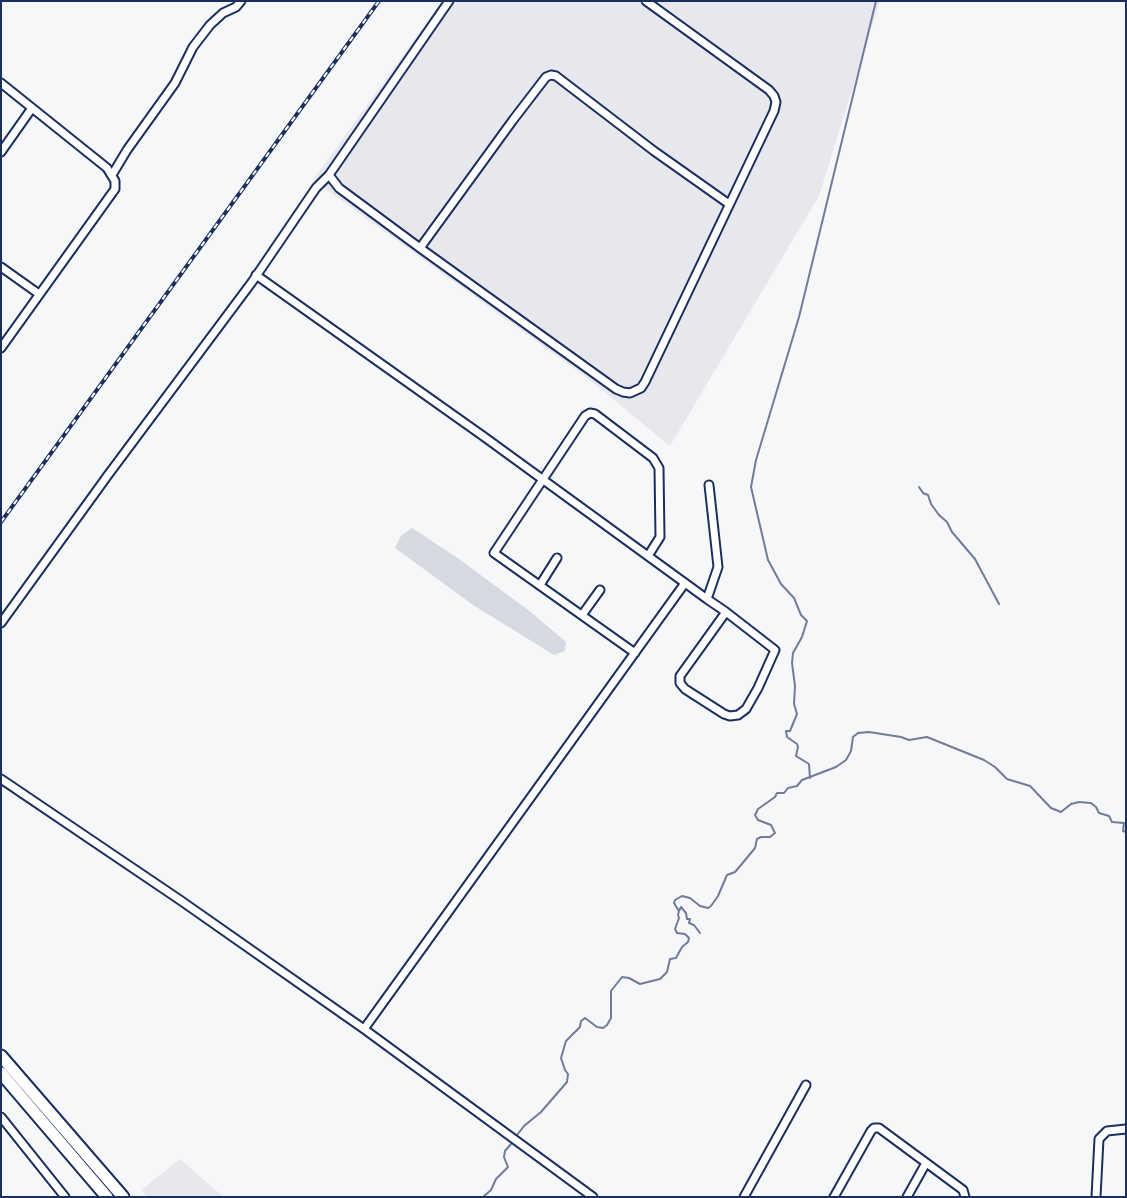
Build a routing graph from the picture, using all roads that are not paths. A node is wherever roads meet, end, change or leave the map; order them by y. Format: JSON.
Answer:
{"nodes":[{"id":1,"x":241,"y":1,"type":"edge"},
{"id":2,"x":449,"y":1,"type":"edge"},
{"id":3,"x":646,"y":1,"type":"edge"},
{"id":4,"x":1,"y":83,"type":"edge"},
{"id":5,"x":32,"y":108,"type":"junction"},
{"id":6,"x":1,"y":152,"type":"edge"},
{"id":7,"x":112,"y":175,"type":"junction"},
{"id":8,"x":329,"y":175,"type":"junction"},
{"id":9,"x":729,"y":204,"type":"junction"},
{"id":10,"x":420,"y":248,"type":"junction"},
{"id":11,"x":1,"y":267,"type":"edge"},
{"id":12,"x":256,"y":275,"type":"junction"},
{"id":13,"x":39,"y":294,"type":"junction"},
{"id":14,"x":1,"y":348,"type":"edge"},
{"id":15,"x":543,"y":479,"type":"junction"},
{"id":16,"x":709,"y":485,"type":"dead end"},
{"id":17,"x":648,"y":556,"type":"junction"},
{"id":18,"x":557,"y":558,"type":"dead end"},
{"id":19,"x":685,"y":583,"type":"junction"},
{"id":20,"x":540,"y":585,"type":"junction"},
{"id":21,"x":600,"y":590,"type":"dead end"},
{"id":22,"x":707,"y":599,"type":"junction"},
{"id":23,"x":726,"y":612,"type":"junction"},
{"id":24,"x":582,"y":615,"type":"junction"},
{"id":25,"x":1,"y":623,"type":"edge"},
{"id":26,"x":635,"y":653,"type":"junction"},
{"id":27,"x":1,"y":779,"type":"edge"},
{"id":28,"x":364,"y":1029,"type":"junction"},
{"id":29,"x":1,"y":1056,"type":"edge"},
{"id":30,"x":1,"y":1073,"type":"edge"},
{"id":31,"x":806,"y":1085,"type":"dead end"},
{"id":32,"x":1,"y":1117,"type":"edge"},
{"id":33,"x":1126,"y":1129,"type":"edge"},
{"id":34,"x":926,"y":1163,"type":"junction"},
{"id":35,"x":65,"y":1197,"type":"edge"},
{"id":36,"x":107,"y":1197,"type":"edge"},
{"id":37,"x":123,"y":1197,"type":"edge"},
{"id":38,"x":593,"y":1197,"type":"edge"},
{"id":39,"x":744,"y":1197,"type":"edge"},
{"id":40,"x":834,"y":1197,"type":"edge"},
{"id":41,"x":907,"y":1197,"type":"edge"},
{"id":42,"x":966,"y":1197,"type":"edge"},
{"id":43,"x":1096,"y":1197,"type":"edge"}],
"edges":[{"from":1,"to":7,"type":"street"},
{"from":2,"to":8,"type":"street"},
{"from":3,"to":9,"type":"street"},
{"from":4,"to":5,"type":"street"},
{"from":5,"to":6,"type":"street"},
{"from":5,"to":7,"type":"street"},
{"from":7,"to":13,"type":"street"},
{"from":8,"to":10,"type":"street"},
{"from":8,"to":12,"type":"street"},
{"from":9,"to":10,"type":"street"},
{"from":9,"to":10,"type":"street"},
{"from":11,"to":13,"type":"street"},
{"from":12,"to":15,"type":"street"},
{"from":12,"to":25,"type":"street"},
{"from":13,"to":14,"type":"street"},
{"from":15,"to":17,"type":"street"},
{"from":15,"to":17,"type":"street"},
{"from":15,"to":20,"type":"street"},
{"from":16,"to":22,"type":"street"},
{"from":17,"to":19,"type":"street"},
{"from":18,"to":20,"type":"street"},
{"from":19,"to":22,"type":"street"},
{"from":19,"to":26,"type":"street"},
{"from":20,"to":24,"type":"street"},
{"from":21,"to":24,"type":"street"},
{"from":22,"to":23,"type":"street"},
{"from":23,"to":23,"type":"street"},
{"from":24,"to":26,"type":"street"},
{"from":26,"to":28,"type":"street"},
{"from":27,"to":28,"type":"street"},
{"from":28,"to":38,"type":"street"},
{"from":29,"to":37,"type":"highway"},
{"from":30,"to":36,"type":"highway"},
{"from":31,"to":39,"type":"street"},
{"from":32,"to":35,"type":"street"},
{"from":33,"to":43,"type":"street"},
{"from":34,"to":40,"type":"street"},
{"from":34,"to":41,"type":"street"},
{"from":34,"to":42,"type":"street"}]}
